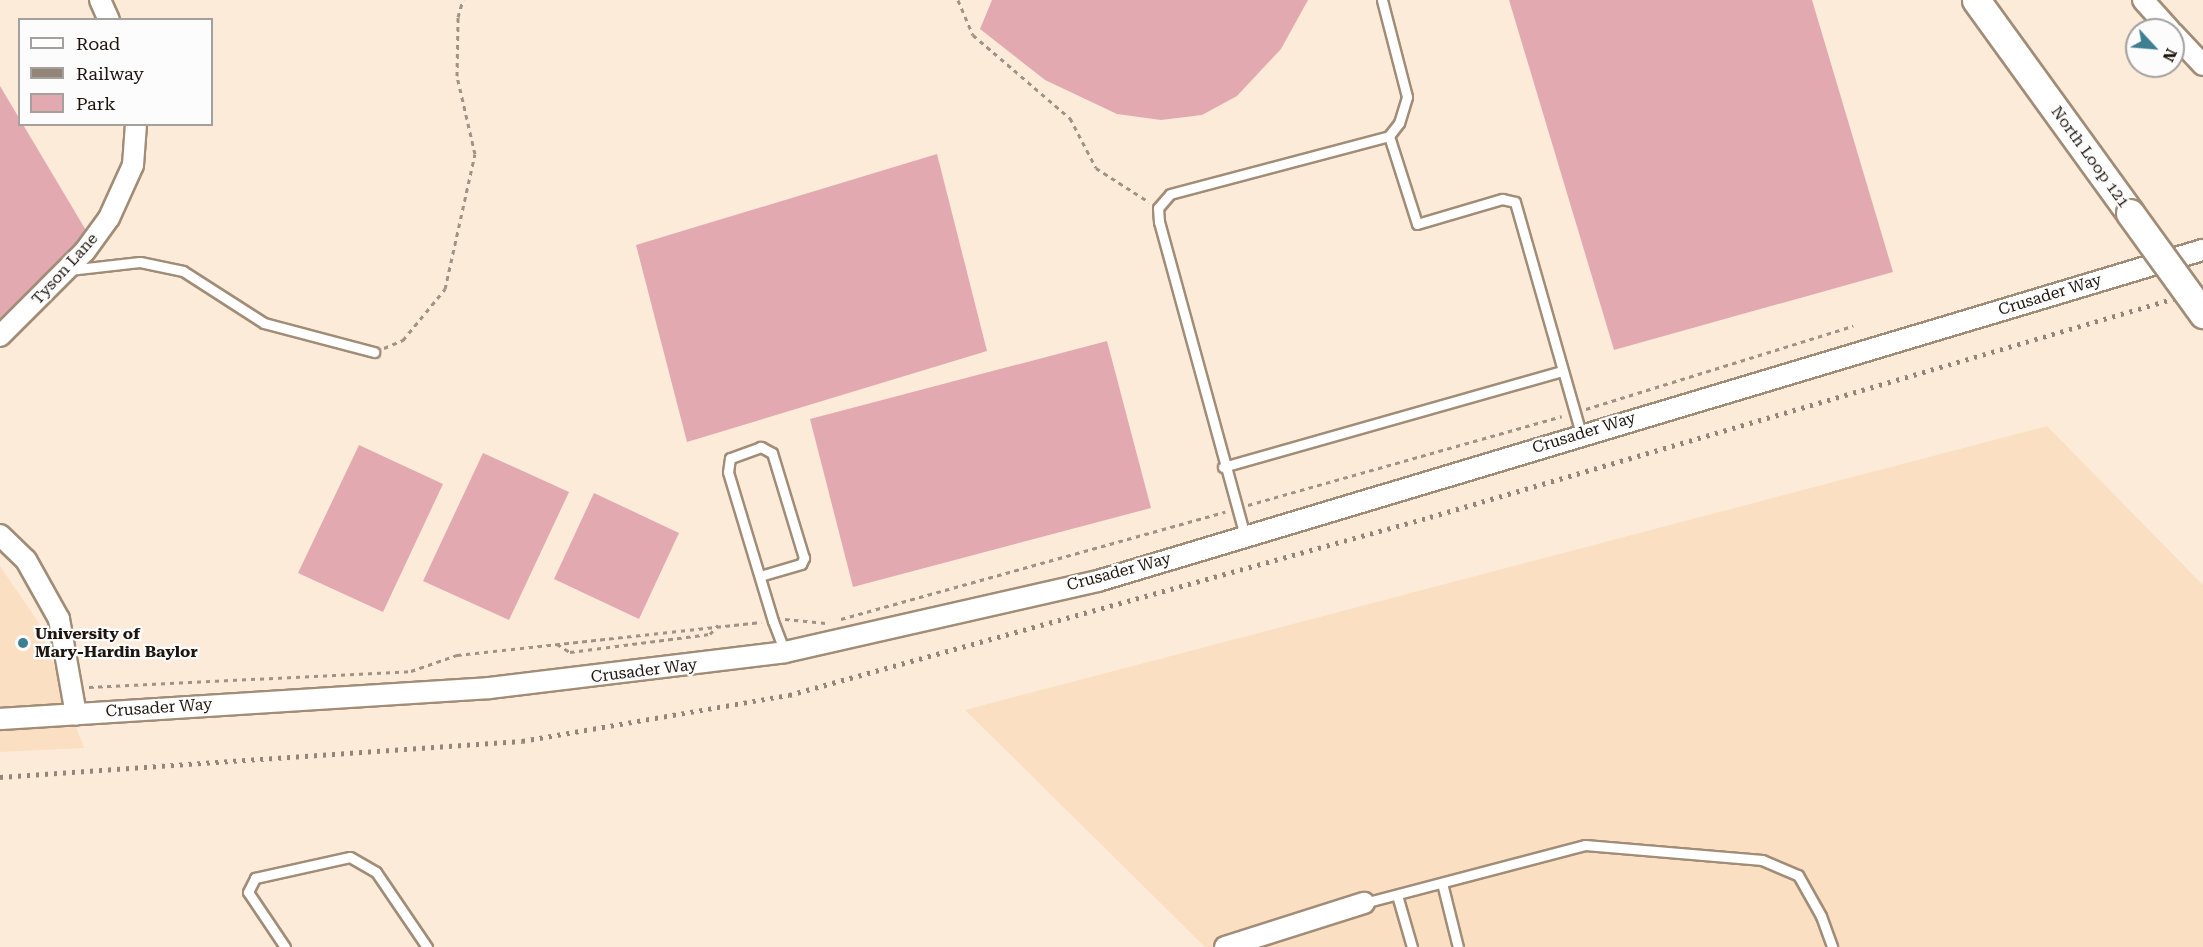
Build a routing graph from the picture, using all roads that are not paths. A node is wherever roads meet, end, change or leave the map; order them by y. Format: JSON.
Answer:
{"nodes":[{"id":1,"x":100,"y":0,"type":"edge"},
{"id":2,"x":1382,"y":0,"type":"edge"},
{"id":3,"x":1976,"y":0,"type":"edge"},
{"id":4,"x":2143,"y":0,"type":"edge"},
{"id":5,"x":108,"y":18,"type":"edge"},
{"id":6,"x":2160,"y":18,"type":"edge"},
{"id":7,"x":2185,"y":45,"type":"edge"},
{"id":8,"x":2203,"y":65,"type":"edge"},
{"id":9,"x":136,"y":126,"type":"edge"},
{"id":10,"x":1389,"y":136,"type":"junction"},
{"id":11,"x":2203,"y":250,"type":"edge"},
{"id":12,"x":67,"y":270,"type":"junction"},
{"id":13,"x":2203,"y":314,"type":"edge"},
{"id":14,"x":0,"y":336,"type":"edge"},
{"id":15,"x":374,"y":352,"type":"road end"},
{"id":16,"x":1562,"y":371,"type":"junction"},
{"id":17,"x":1581,"y":434,"type":"junction"},
{"id":18,"x":1223,"y":467,"type":"junction"},
{"id":19,"x":0,"y":535,"type":"edge"},
{"id":20,"x":1245,"y":536,"type":"junction"},
{"id":21,"x":760,"y":576,"type":"junction"},
{"id":22,"x":785,"y":652,"type":"junction"},
{"id":23,"x":76,"y":714,"type":"junction"},
{"id":24,"x":0,"y":719,"type":"edge"},
{"id":25,"x":1442,"y":883,"type":"junction"},
{"id":26,"x":1397,"y":895,"type":"junction"},
{"id":27,"x":1364,"y":903,"type":"joint"},
{"id":28,"x":285,"y":947,"type":"edge"},
{"id":29,"x":427,"y":947,"type":"edge"},
{"id":30,"x":1225,"y":947,"type":"edge"},
{"id":31,"x":1412,"y":947,"type":"edge"},
{"id":32,"x":1458,"y":947,"type":"edge"},
{"id":33,"x":1832,"y":947,"type":"edge"}],
"edges":[{"from":1,"to":5,"type":"street"},
{"from":2,"to":10,"type":"lane"},
{"from":3,"to":13,"type":"main road","name":"North Loop 121","bridge":true},
{"from":4,"to":6,"type":"street"},
{"from":7,"to":8,"type":"street"},
{"from":9,"to":12,"type":"street","name":"Tyson Lane"},
{"from":10,"to":16,"type":"lane"},
{"from":10,"to":18,"type":"lane"},
{"from":11,"to":17,"type":"street","name":"Crusader Way"},
{"from":12,"to":14,"type":"street","name":"Tyson Lane"},
{"from":12,"to":15,"type":"lane"},
{"from":16,"to":17,"type":"lane"},
{"from":16,"to":18,"type":"lane"},
{"from":17,"to":20,"type":"street","name":"Crusader Way"},
{"from":18,"to":20,"type":"lane"},
{"from":19,"to":23,"type":"street"},
{"from":20,"to":22,"type":"street","name":"Crusader Way"},
{"from":21,"to":21,"type":"lane"},
{"from":21,"to":22,"type":"lane"},
{"from":22,"to":23,"type":"street","name":"Crusader Way"},
{"from":23,"to":24,"type":"street","name":"Crusader Way"},
{"from":25,"to":26,"type":"lane"},
{"from":25,"to":32,"type":"lane"},
{"from":25,"to":33,"type":"lane"},
{"from":26,"to":27,"type":"lane"},
{"from":26,"to":31,"type":"lane"},
{"from":27,"to":30,"type":"street"},
{"from":28,"to":29,"type":"lane"}]}
